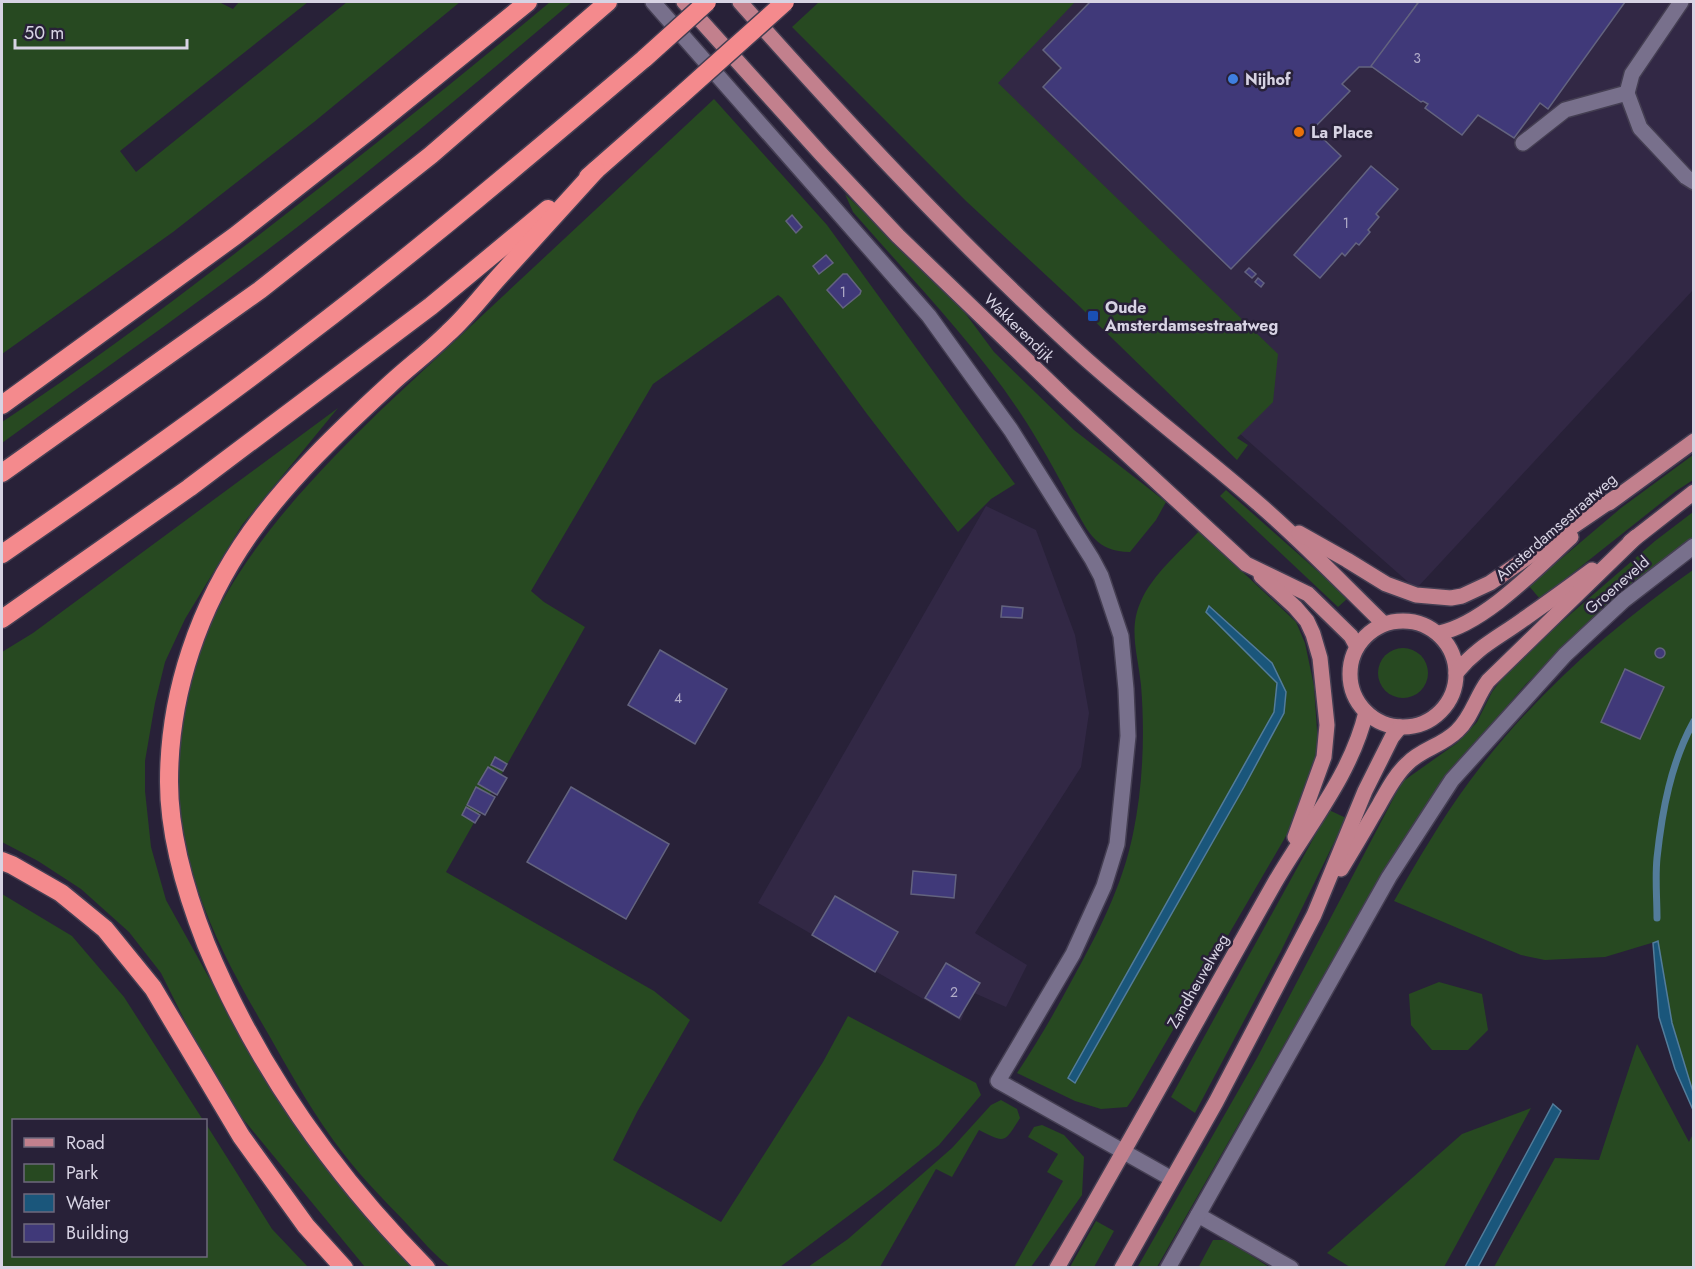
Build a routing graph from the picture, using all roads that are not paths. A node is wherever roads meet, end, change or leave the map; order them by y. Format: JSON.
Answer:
{"nodes":[{"id":1,"x":528,"y":2,"type":"edge"},
{"id":2,"x":653,"y":2,"type":"edge"},
{"id":3,"x":684,"y":2,"type":"edge"},
{"id":4,"x":707,"y":2,"type":"edge"},
{"id":5,"x":740,"y":2,"type":"edge"},
{"id":6,"x":785,"y":2,"type":"edge"},
{"id":7,"x":1681,"y":2,"type":"edge"},
{"id":8,"x":604,"y":5,"type":"edge"},
{"id":9,"x":1627,"y":93,"type":"junction"},
{"id":10,"x":1523,"y":143,"type":"dead end"},
{"id":11,"x":596,"y":170,"type":"junction"},
{"id":12,"x":1694,"y":182,"type":"edge"},
{"id":13,"x":2,"y":405,"type":"edge"},
{"id":14,"x":1694,"y":441,"type":"edge"},
{"id":15,"x":2,"y":473,"type":"edge"},
{"id":16,"x":1694,"y":492,"type":"edge"},
{"id":17,"x":1616,"y":497,"type":"junction"},
{"id":18,"x":1283,"y":525,"type":"junction"},
{"id":19,"x":1636,"y":537,"type":"junction"},
{"id":20,"x":1694,"y":546,"type":"edge"},
{"id":21,"x":2,"y":554,"type":"edge"},
{"id":22,"x":1246,"y":564,"type":"junction"},
{"id":23,"x":2,"y":619,"type":"edge"},
{"id":24,"x":1384,"y":624,"type":"junction"},
{"id":25,"x":1438,"y":633,"type":"junction"},
{"id":26,"x":1357,"y":647,"type":"junction"},
{"id":27,"x":1456,"y":673,"type":"junction"},
{"id":28,"x":1366,"y":712,"type":"junction"},
{"id":29,"x":1400,"y":727,"type":"junction"},
{"id":30,"x":2,"y":861,"type":"edge"},
{"id":31,"x":1283,"y":868,"type":"junction"},
{"id":32,"x":1314,"y":915,"type":"junction"},
{"id":33,"x":1123,"y":1150,"type":"junction"},
{"id":34,"x":1172,"y":1179,"type":"junction"},
{"id":35,"x":1198,"y":1215,"type":"junction"},
{"id":36,"x":344,"y":1268,"type":"edge"},
{"id":37,"x":426,"y":1268,"type":"edge"},
{"id":38,"x":1057,"y":1268,"type":"edge"},
{"id":39,"x":1122,"y":1268,"type":"edge"},
{"id":40,"x":1168,"y":1268,"type":"edge"},
{"id":41,"x":1291,"y":1268,"type":"edge"}],
"edges":[{"from":1,"to":13,"type":"highway"},
{"from":2,"to":33,"type":"street"},
{"from":3,"to":22,"type":"main road","name":"Wakkerendijk"},
{"from":4,"to":21,"type":"highway","bridge":true},
{"from":5,"to":18,"type":"main road","name":"Wakkerendijk"},
{"from":6,"to":11,"type":"highway","bridge":true},
{"from":7,"to":9,"type":"street"},
{"from":8,"to":15,"type":"highway"},
{"from":9,"to":10,"type":"street"},
{"from":9,"to":12,"type":"street"},
{"from":11,"to":23,"type":"highway"},
{"from":11,"to":37,"type":"highway"},
{"from":14,"to":17,"type":"main road","name":"Amsterdamsestraatweg"},
{"from":16,"to":19,"type":"main road"},
{"from":17,"to":18,"type":"main road"},
{"from":17,"to":25,"type":"main road","name":"Amsterdamsestraatweg"},
{"from":18,"to":24,"type":"main road","name":"Wakkerendijk"},
{"from":19,"to":27,"type":"main road"},
{"from":19,"to":32,"type":"main road"},
{"from":20,"to":35,"type":"street","name":"Groeneveld"},
{"from":22,"to":26,"type":"main road","name":"Wakkerendijk"},
{"from":22,"to":31,"type":"main road"},
{"from":24,"to":25,"type":"main road"},
{"from":24,"to":26,"type":"main road"},
{"from":25,"to":27,"type":"main road"},
{"from":26,"to":28,"type":"main road"},
{"from":27,"to":29,"type":"main road"},
{"from":28,"to":29,"type":"main road"},
{"from":28,"to":31,"type":"main road","name":"Zandheuvelweg"},
{"from":29,"to":32,"type":"main road"},
{"from":30,"to":36,"type":"highway"},
{"from":31,"to":33,"type":"main road","name":"Zandheuvelweg"},
{"from":32,"to":34,"type":"main road"},
{"from":33,"to":34,"type":"street"},
{"from":33,"to":38,"type":"main road","name":"Zandheuvelweg"},
{"from":34,"to":39,"type":"main road"},
{"from":35,"to":40,"type":"street"},
{"from":35,"to":41,"type":"street"}]}
